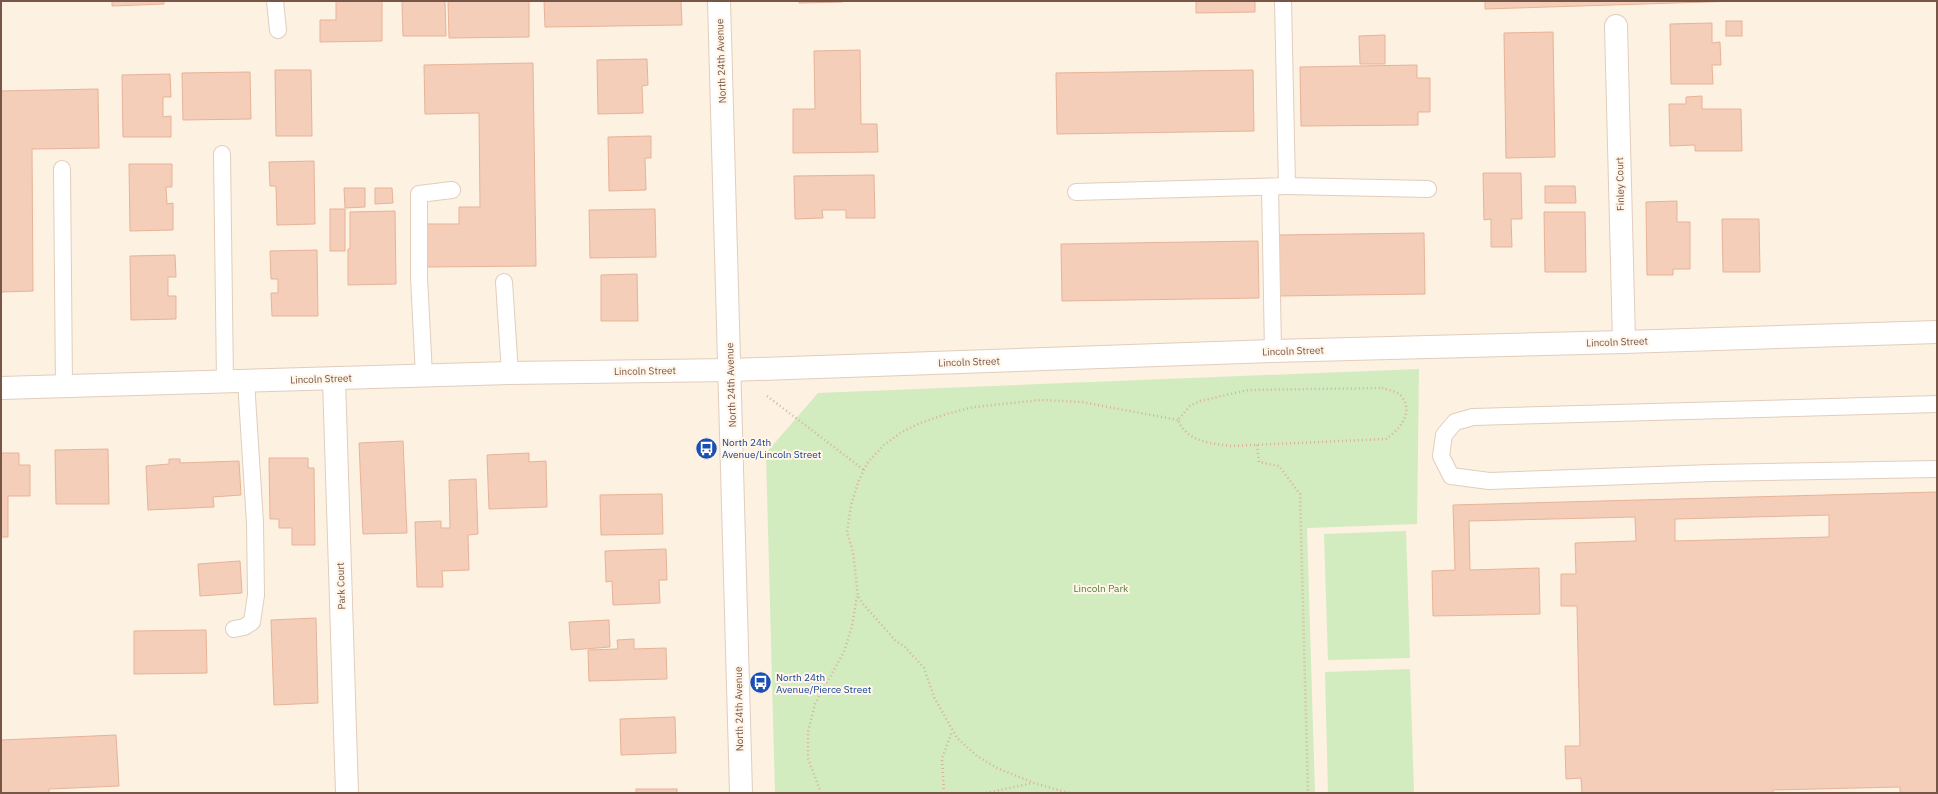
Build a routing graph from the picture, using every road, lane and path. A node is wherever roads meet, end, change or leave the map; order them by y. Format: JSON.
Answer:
{"nodes":[{"id":1,"x":275,"y":1,"type":"edge"},
{"id":2,"x":719,"y":1,"type":"edge"},
{"id":3,"x":1283,"y":1,"type":"edge"},
{"id":4,"x":1616,"y":26,"type":"dead end"},
{"id":5,"x":278,"y":30,"type":"dead end"},
{"id":6,"x":222,"y":154,"type":"dead end"},
{"id":7,"x":62,"y":169,"type":"dead end"},
{"id":8,"x":1287,"y":186,"type":"junction"},
{"id":9,"x":1270,"y":187,"type":"junction"},
{"id":10,"x":1428,"y":189,"type":"dead end"},
{"id":11,"x":452,"y":190,"type":"dead end"},
{"id":12,"x":1076,"y":192,"type":"dead end"},
{"id":13,"x":504,"y":282,"type":"dead end"},
{"id":14,"x":1937,"y":332,"type":"edge"},
{"id":15,"x":1624,"y":342,"type":"junction"},
{"id":16,"x":1273,"y":351,"type":"junction"},
{"id":17,"x":731,"y":370,"type":"junction"},
{"id":18,"x":510,"y":373,"type":"junction"},
{"id":19,"x":424,"y":376,"type":"junction"},
{"id":20,"x":334,"y":379,"type":"junction"},
{"id":21,"x":246,"y":381,"type":"junction"},
{"id":22,"x":224,"y":382,"type":"junction"},
{"id":23,"x":64,"y":387,"type":"junction"},
{"id":24,"x":1,"y":388,"type":"edge"},
{"id":25,"x":765,"y":396,"type":"dead end"},
{"id":26,"x":1937,"y":404,"type":"edge"},
{"id":27,"x":1178,"y":420,"type":"junction"},
{"id":28,"x":1257,"y":445,"type":"junction"},
{"id":29,"x":1937,"y":469,"type":"edge"},
{"id":30,"x":864,"y":470,"type":"junction"},
{"id":31,"x":858,"y":596,"type":"junction"},
{"id":32,"x":234,"y":629,"type":"dead end"},
{"id":33,"x":952,"y":731,"type":"junction"},
{"id":34,"x":1034,"y":783,"type":"junction"},
{"id":35,"x":347,"y":793,"type":"edge"},
{"id":36,"x":741,"y":793,"type":"edge"},
{"id":37,"x":821,"y":793,"type":"edge"},
{"id":38,"x":944,"y":793,"type":"edge"},
{"id":39,"x":986,"y":793,"type":"edge"},
{"id":40,"x":1069,"y":793,"type":"edge"},
{"id":41,"x":1308,"y":793,"type":"edge"}],
"edges":[{"from":1,"to":5,"type":"lane"},
{"from":2,"to":17,"type":"street","name":"North 24th Avenue"},
{"from":3,"to":8,"type":"lane"},
{"from":4,"to":15,"type":"street","name":"Finley Court"},
{"from":6,"to":22,"type":"lane"},
{"from":7,"to":23,"type":"lane"},
{"from":8,"to":9,"type":"lane"},
{"from":8,"to":10,"type":"lane"},
{"from":9,"to":12,"type":"lane"},
{"from":9,"to":16,"type":"lane"},
{"from":11,"to":19,"type":"lane"},
{"from":13,"to":18,"type":"lane"},
{"from":14,"to":15,"type":"street","name":"Lincoln Street"},
{"from":15,"to":16,"type":"street","name":"Lincoln Street"},
{"from":16,"to":17,"type":"street","name":"Lincoln Street"},
{"from":17,"to":18,"type":"street","name":"Lincoln Street"},
{"from":17,"to":36,"type":"street","name":"North 24th Avenue"},
{"from":18,"to":19,"type":"street","name":"Lincoln Street"},
{"from":19,"to":20,"type":"street","name":"Lincoln Street"},
{"from":20,"to":21,"type":"street","name":"Lincoln Street"},
{"from":20,"to":35,"type":"street","name":"Park Court"},
{"from":21,"to":22,"type":"street","name":"Lincoln Street"},
{"from":21,"to":32,"type":"lane"},
{"from":22,"to":23,"type":"street","name":"Lincoln Street"},
{"from":23,"to":24,"type":"street","name":"Lincoln Street"},
{"from":25,"to":30,"type":"path"},
{"from":26,"to":29,"type":"lane"},
{"from":27,"to":28,"type":"path"},
{"from":27,"to":28,"type":"path"},
{"from":27,"to":30,"type":"path"},
{"from":28,"to":41,"type":"path"},
{"from":30,"to":31,"type":"path"},
{"from":31,"to":33,"type":"path"},
{"from":31,"to":37,"type":"path"},
{"from":33,"to":34,"type":"path"},
{"from":33,"to":38,"type":"path"},
{"from":34,"to":39,"type":"path"},
{"from":34,"to":40,"type":"path"}]}
